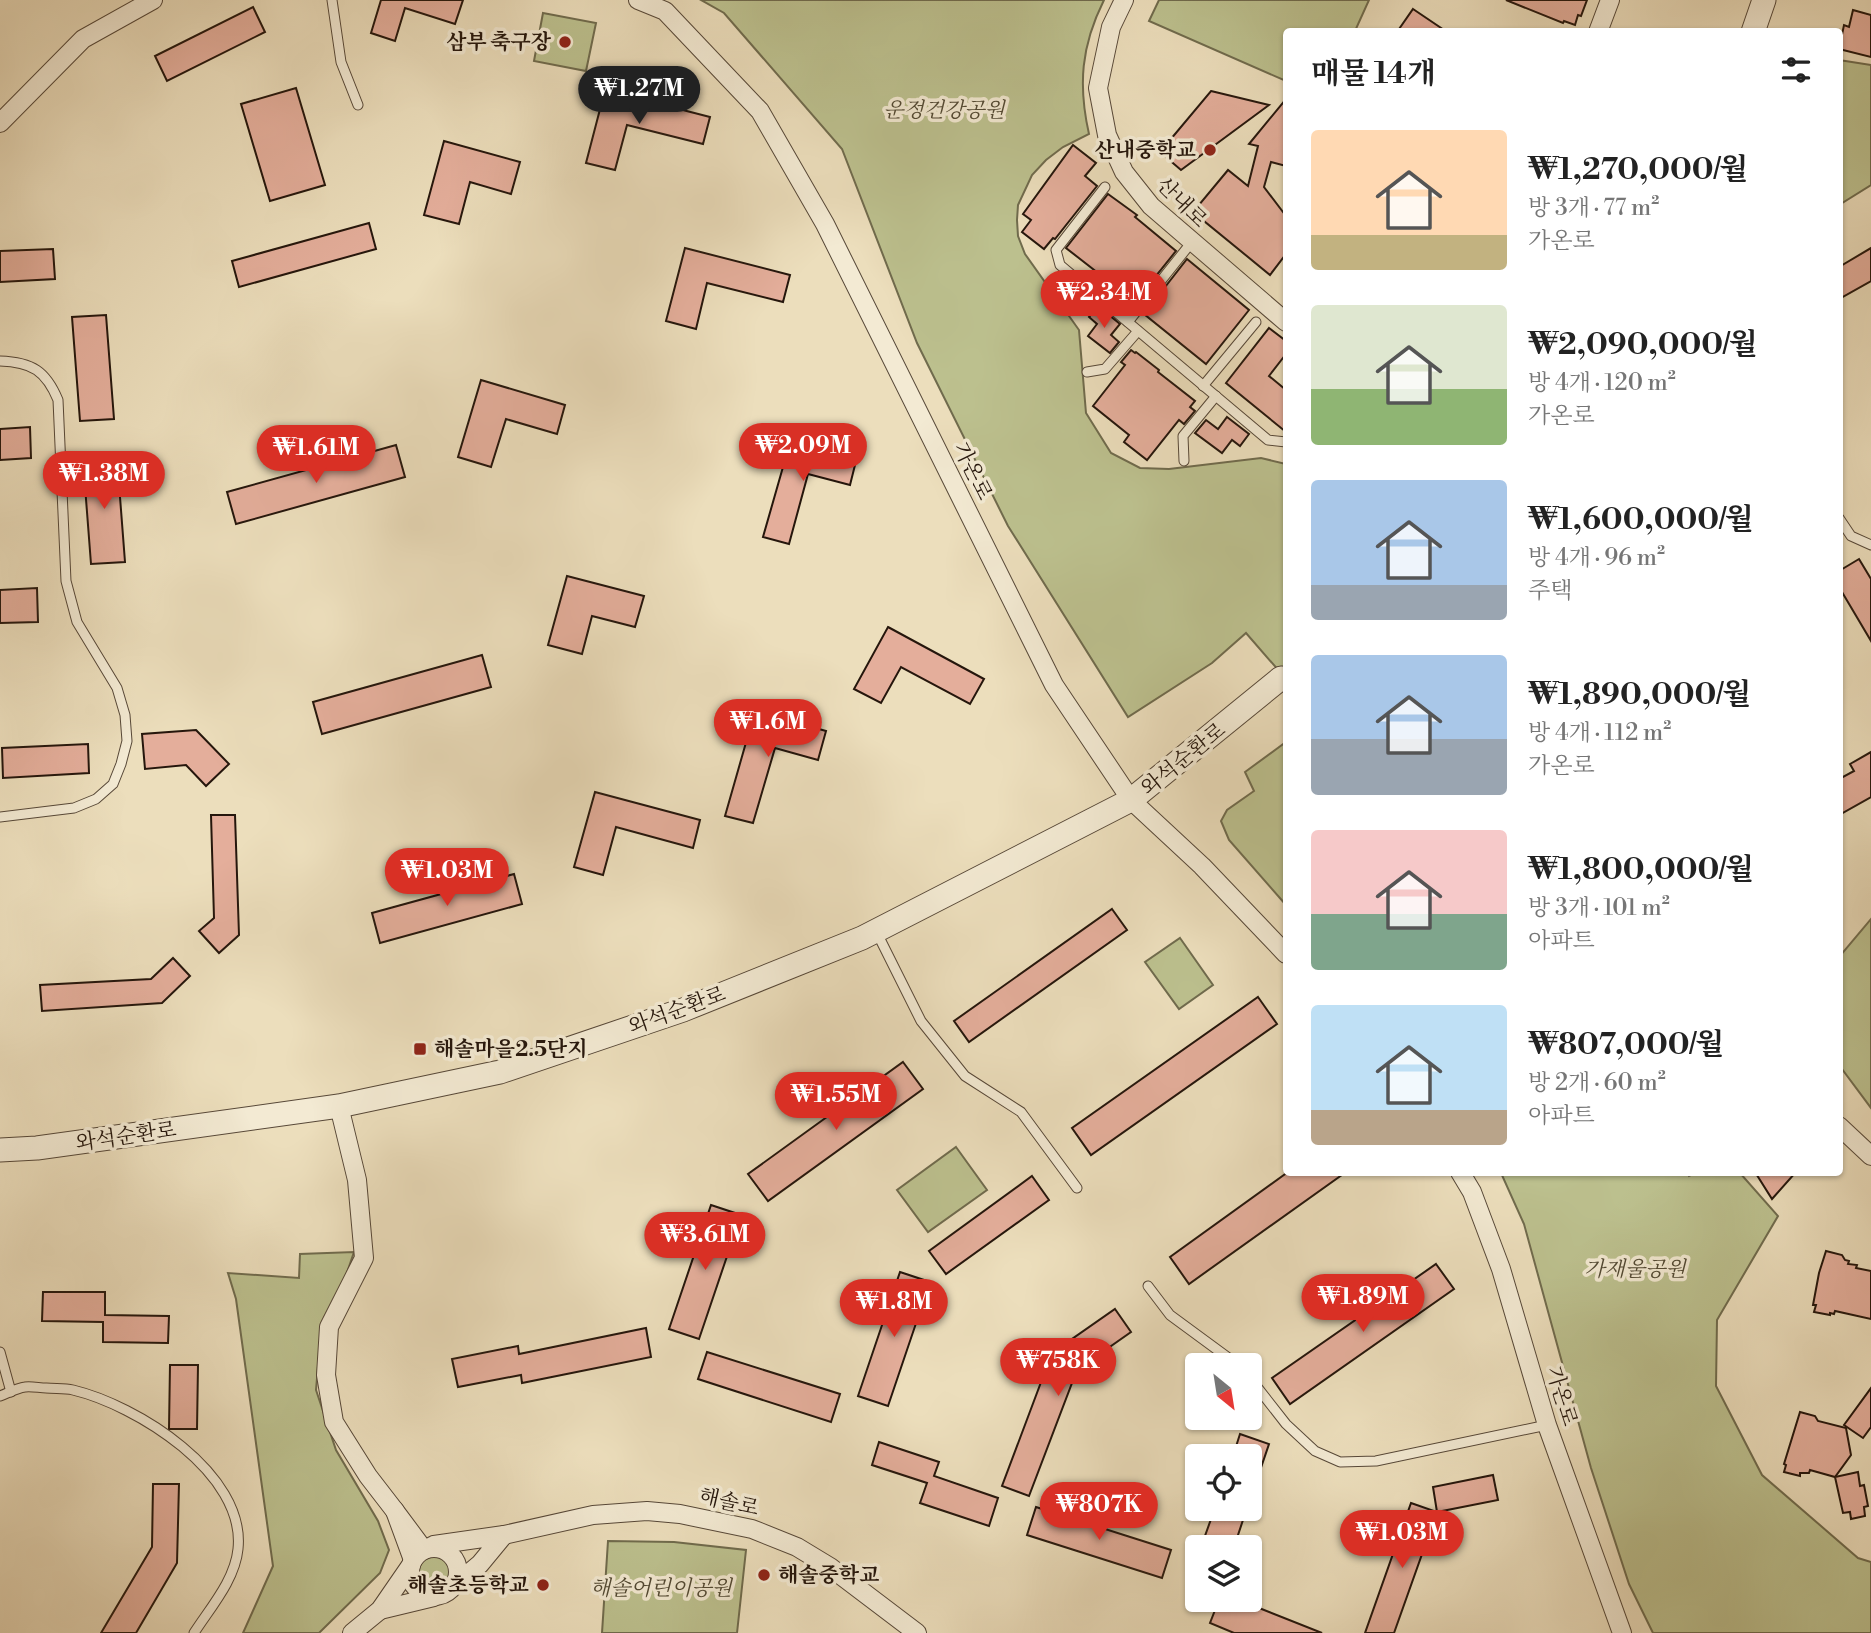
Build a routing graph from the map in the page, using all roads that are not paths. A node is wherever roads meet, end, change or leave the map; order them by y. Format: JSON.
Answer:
{"nodes":[{"id":1,"x":153,"y":0,"type":"edge"},
{"id":2,"x":332,"y":0,"type":"edge"},
{"id":3,"x":638,"y":0,"type":"edge"},
{"id":4,"x":1124,"y":0,"type":"edge"},
{"id":5,"x":1610,"y":0,"type":"edge"},
{"id":6,"x":1764,"y":0,"type":"edge"},
{"id":7,"x":1600,"y":28,"type":"edge"},
{"id":8,"x":1754,"y":28,"type":"edge"},
{"id":9,"x":358,"y":105,"type":"dead end"},
{"id":10,"x":0,"y":123,"type":"edge"},
{"id":11,"x":1105,"y":187,"type":"dead end"},
{"id":12,"x":1191,"y":243,"type":"junction"},
{"id":13,"x":1283,"y":320,"type":"edge"},
{"id":14,"x":1128,"y":322,"type":"junction"},
{"id":15,"x":1256,"y":322,"type":"dead end"},
{"id":16,"x":1138,"y":331,"type":"junction"},
{"id":17,"x":0,"y":361,"type":"edge"},
{"id":18,"x":1087,"y":372,"type":"dead end"},
{"id":19,"x":1203,"y":386,"type":"junction"},
{"id":20,"x":1216,"y":396,"type":"junction"},
{"id":21,"x":1283,"y":442,"type":"edge"},
{"id":22,"x":1184,"y":461,"type":"dead end"},
{"id":23,"x":1843,"y":525,"type":"edge"},
{"id":24,"x":1871,"y":545,"type":"edge"},
{"id":25,"x":1281,"y":678,"type":"dead end"},
{"id":26,"x":1131,"y":800,"type":"junction"},
{"id":27,"x":0,"y":817,"type":"edge"},
{"id":28,"x":876,"y":931,"type":"junction"},
{"id":29,"x":1283,"y":951,"type":"edge"},
{"id":30,"x":339,"y":1106,"type":"junction"},
{"id":31,"x":1843,"y":1130,"type":"edge"},
{"id":32,"x":0,"y":1150,"type":"edge"},
{"id":33,"x":1871,"y":1156,"type":"edge"},
{"id":34,"x":1462,"y":1176,"type":"edge"},
{"id":35,"x":1077,"y":1188,"type":"dead end"},
{"id":36,"x":1148,"y":1286,"type":"dead end"},
{"id":37,"x":0,"y":1352,"type":"edge"},
{"id":38,"x":1222,"y":1353,"type":"edge"},
{"id":39,"x":11,"y":1392,"type":"junction"},
{"id":40,"x":1262,"y":1393,"type":"edge"},
{"id":41,"x":0,"y":1396,"type":"edge"},
{"id":42,"x":1547,"y":1426,"type":"junction"},
{"id":43,"x":503,"y":1535,"type":"junction"},
{"id":44,"x":416,"y":1558,"type":"junction"},
{"id":45,"x":455,"y":1585,"type":"junction"},
{"id":46,"x":435,"y":1597,"type":"junction"},
{"id":47,"x":380,"y":1610,"type":"junction"},
{"id":48,"x":194,"y":1633,"type":"edge"},
{"id":49,"x":352,"y":1633,"type":"edge"},
{"id":50,"x":917,"y":1633,"type":"edge"},
{"id":51,"x":1622,"y":1633,"type":"edge"}],
"edges":[{"from":1,"to":10,"type":"street"},
{"from":2,"to":9,"type":"lane"},
{"from":3,"to":26,"type":"street","name":"가온로"},
{"from":4,"to":12,"type":"street","name":"산내로"},
{"from":5,"to":7,"type":"street"},
{"from":6,"to":8,"type":"street"},
{"from":11,"to":14,"type":"lane"},
{"from":12,"to":13,"type":"street","name":"산내로"},
{"from":12,"to":14,"type":"lane"},
{"from":14,"to":16,"type":"lane"},
{"from":15,"to":19,"type":"lane"},
{"from":16,"to":18,"type":"lane"},
{"from":16,"to":19,"type":"lane"},
{"from":17,"to":27,"type":"lane"},
{"from":19,"to":20,"type":"lane"},
{"from":20,"to":21,"type":"lane"},
{"from":20,"to":22,"type":"lane"},
{"from":23,"to":24,"type":"lane"},
{"from":25,"to":26,"type":"street","name":"와석순환로"},
{"from":26,"to":28,"type":"street","name":"와석순환로"},
{"from":26,"to":29,"type":"street","name":"가온로"},
{"from":28,"to":30,"type":"street","name":"와석순환로"},
{"from":28,"to":35,"type":"lane"},
{"from":30,"to":32,"type":"street","name":"와석순환로"},
{"from":30,"to":44,"type":"street"},
{"from":31,"to":33,"type":"street"},
{"from":34,"to":42,"type":"street","name":"가온로"},
{"from":36,"to":38,"type":"lane"},
{"from":37,"to":39,"type":"lane"},
{"from":39,"to":41,"type":"lane"},
{"from":39,"to":48,"type":"lane"},
{"from":40,"to":42,"type":"lane"},
{"from":42,"to":51,"type":"street","name":"가온로"},
{"from":43,"to":44,"type":"street","name":"해솔로"},
{"from":43,"to":45,"type":"street"},
{"from":43,"to":50,"type":"street","name":"해솔로"},
{"from":44,"to":45,"type":"street"},
{"from":44,"to":46,"type":"street"},
{"from":44,"to":47,"type":"street"},
{"from":45,"to":46,"type":"street"},
{"from":46,"to":47,"type":"street"},
{"from":47,"to":49,"type":"street"}]}
